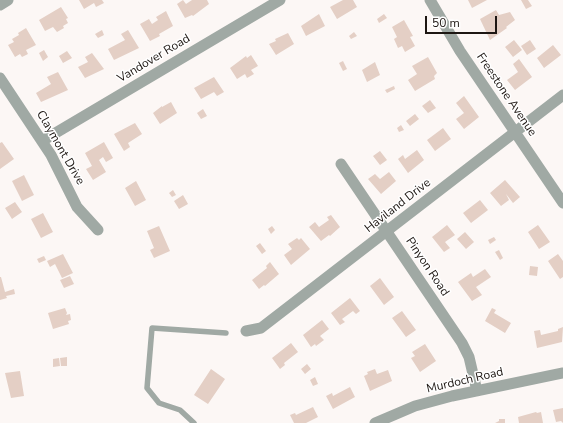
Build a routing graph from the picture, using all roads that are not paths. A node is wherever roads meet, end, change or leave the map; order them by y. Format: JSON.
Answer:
{"nodes":[{"id":1,"x":8,"y":0,"type":"edge"},
{"id":2,"x":280,"y":0,"type":"edge"},
{"id":3,"x":430,"y":0,"type":"edge"},
{"id":4,"x":0,"y":5,"type":"edge"},
{"id":5,"x":0,"y":78,"type":"edge"},
{"id":6,"x":563,"y":95,"type":"edge"},
{"id":7,"x":515,"y":132,"type":"junction"},
{"id":8,"x":42,"y":142,"type":"junction"},
{"id":9,"x":341,"y":164,"type":"dead end"},
{"id":10,"x":563,"y":203,"type":"edge"},
{"id":11,"x":98,"y":230,"type":"dead end"},
{"id":12,"x":386,"y":231,"type":"junction"},
{"id":13,"x":246,"y":331,"type":"dead end"},
{"id":14,"x":226,"y":333,"type":"dead end"},
{"id":15,"x":563,"y":373,"type":"edge"},
{"id":16,"x":477,"y":391,"type":"junction"},
{"id":17,"x":194,"y":423,"type":"edge"},
{"id":18,"x":375,"y":423,"type":"edge"}],
"edges":[{"from":1,"to":4,"type":"street"},
{"from":2,"to":8,"type":"street","name":"Vandover Road"},
{"from":3,"to":7,"type":"street","name":"Freestone Avenue"},
{"from":5,"to":8,"type":"street","name":"Claymont Drive"},
{"from":6,"to":7,"type":"street","name":"Haviland Drive"},
{"from":7,"to":10,"type":"street","name":"Freestone Avenue"},
{"from":7,"to":12,"type":"street","name":"Haviland Drive"},
{"from":8,"to":11,"type":"street","name":"Claymont Drive"},
{"from":9,"to":12,"type":"street","name":"Pinyon Road"},
{"from":12,"to":13,"type":"street","name":"Haviland Drive"},
{"from":12,"to":16,"type":"street","name":"Pinyon Road"},
{"from":14,"to":17,"type":"lane"},
{"from":15,"to":16,"type":"street","name":"Murdoch Road"},
{"from":16,"to":18,"type":"street","name":"Murdoch Road"}]}
